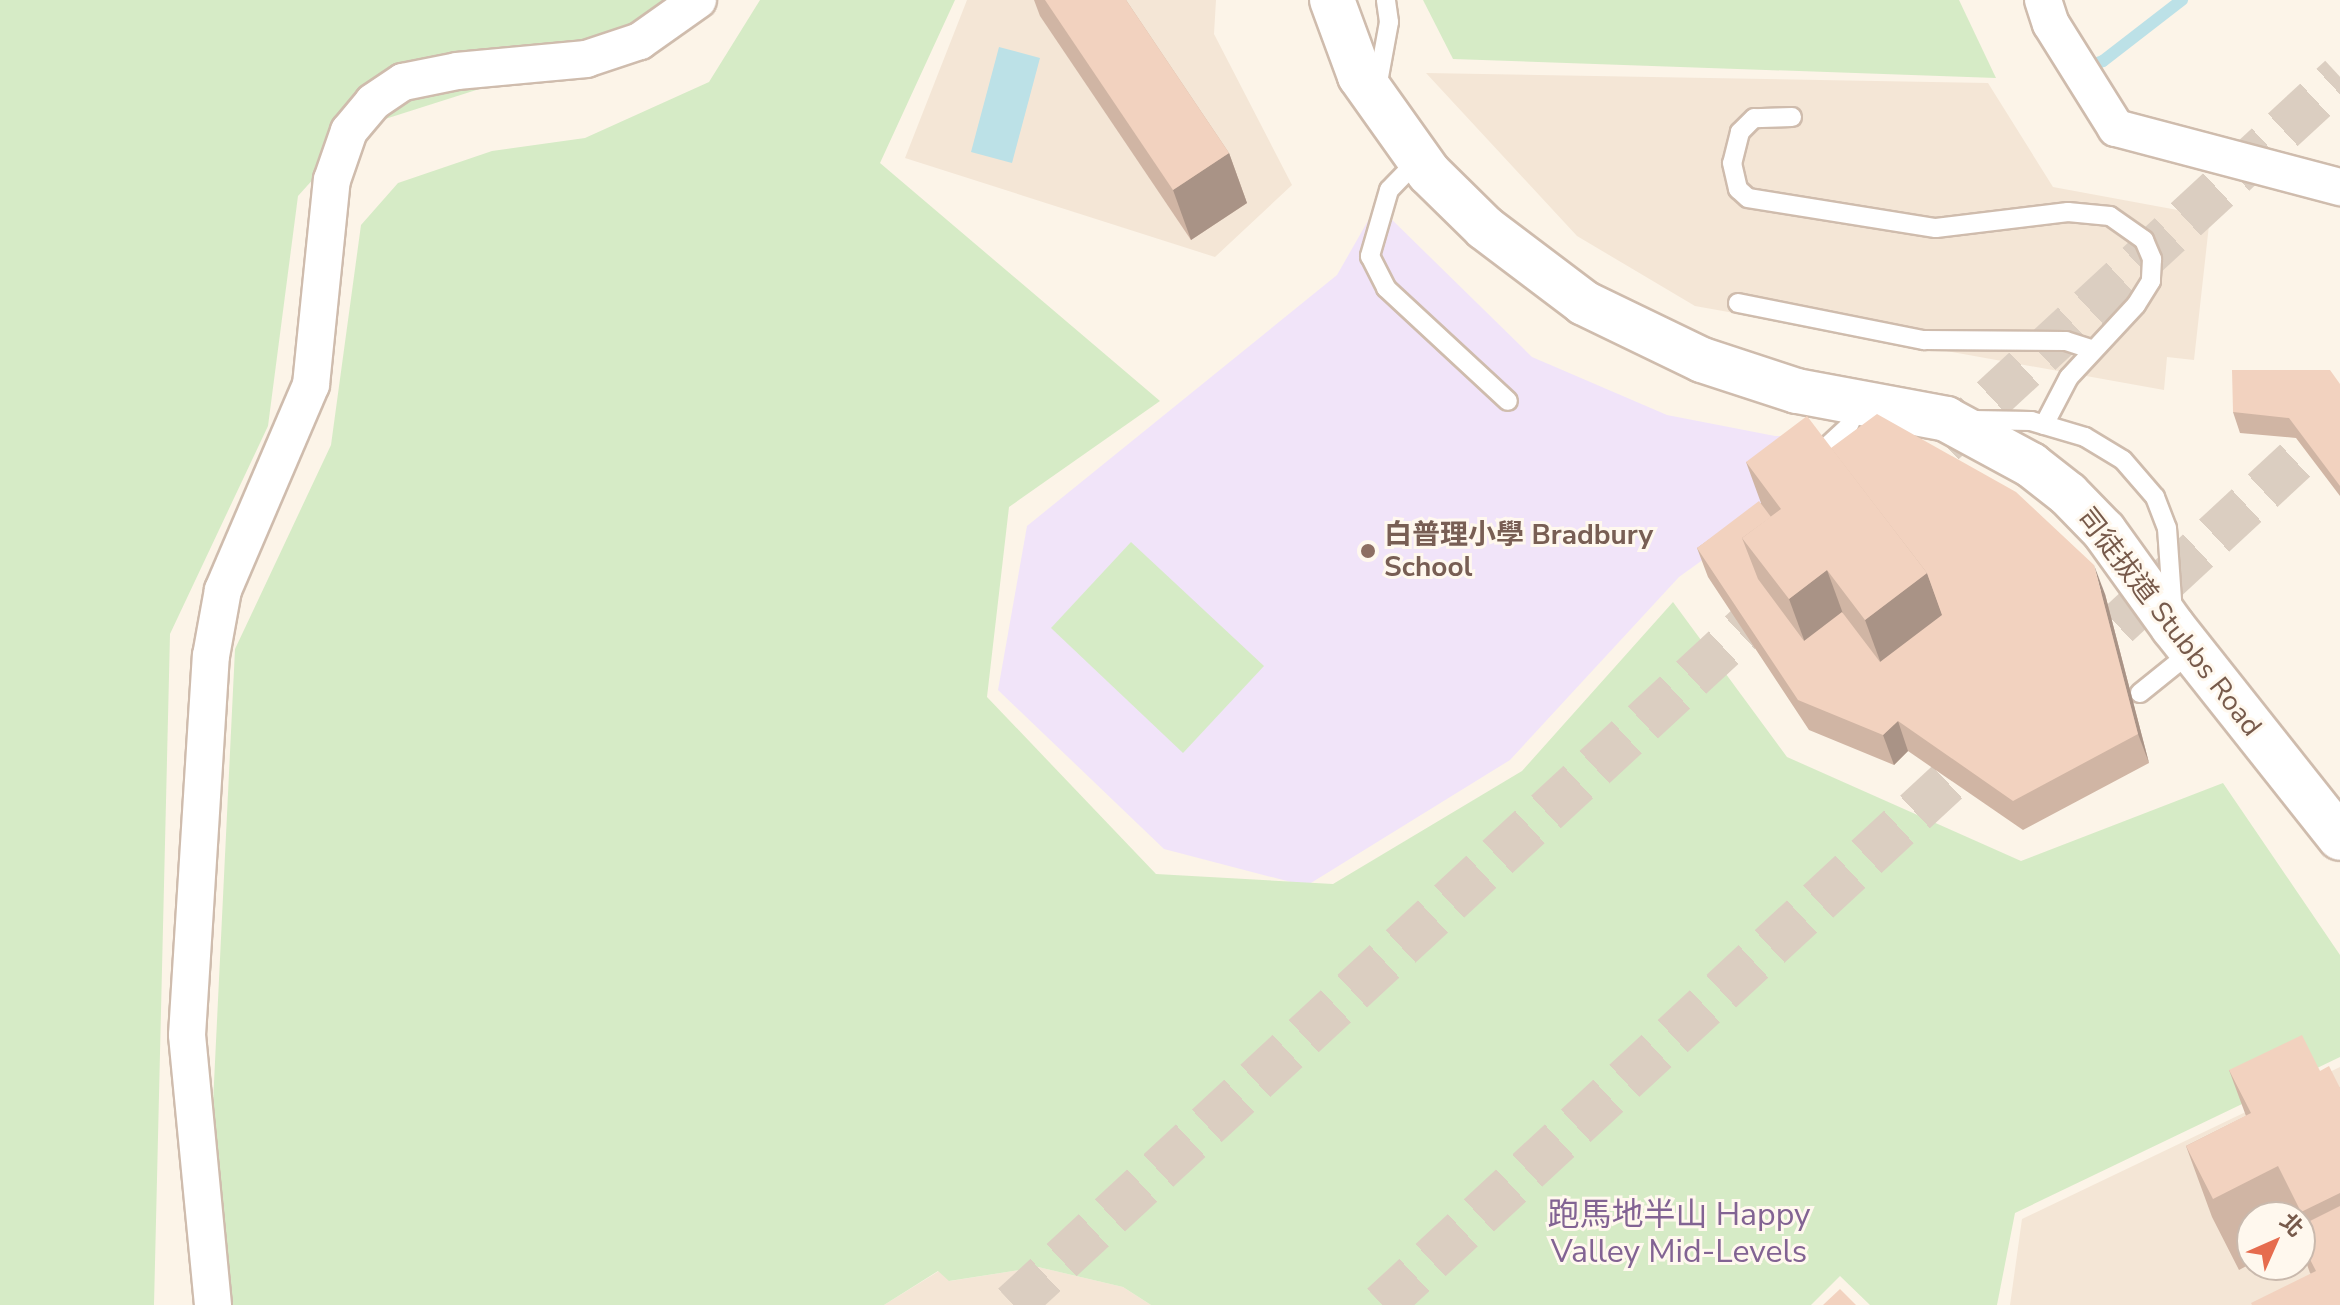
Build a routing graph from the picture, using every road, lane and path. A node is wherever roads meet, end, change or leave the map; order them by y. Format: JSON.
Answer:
{"nodes":[{"id":1,"x":698,"y":0,"type":"edge"},
{"id":2,"x":1332,"y":0,"type":"edge"},
{"id":3,"x":1386,"y":0,"type":"edge"},
{"id":4,"x":2047,"y":12,"type":"edge"},
{"id":5,"x":1377,"y":100,"type":"junction"},
{"id":6,"x":1792,"y":117,"type":"dead end"},
{"id":7,"x":1419,"y":159,"type":"junction"},
{"id":8,"x":2340,"y":187,"type":"edge"},
{"id":9,"x":1738,"y":303,"type":"dead end"},
{"id":10,"x":2093,"y":350,"type":"junction"},
{"id":11,"x":1508,"y":401,"type":"dead end"},
{"id":12,"x":1859,"y":403,"type":"junction"},
{"id":13,"x":1946,"y":419,"type":"junction"},
{"id":14,"x":2044,"y":425,"type":"junction"},
{"id":15,"x":1800,"y":469,"type":"edge"},
{"id":16,"x":2182,"y":639,"type":"junction"},
{"id":17,"x":2140,"y":693,"type":"dead end"},
{"id":18,"x":2340,"y":838,"type":"edge"},
{"id":19,"x":213,"y":1305,"type":"edge"}],
"edges":[{"from":1,"to":19,"type":"street"},
{"from":2,"to":5,"type":"main road","name":"司徒拔道 Stubbs Road"},
{"from":3,"to":5,"type":"lane"},
{"from":4,"to":8,"type":"street"},
{"from":5,"to":7,"type":"main road","name":"司徒拔道 Stubbs Road"},
{"from":6,"to":10,"type":"lane"},
{"from":7,"to":11,"type":"lane"},
{"from":7,"to":12,"type":"main road","name":"司徒拔道 Stubbs Road"},
{"from":9,"to":10,"type":"lane"},
{"from":10,"to":14,"type":"lane"},
{"from":12,"to":13,"type":"main road","name":"司徒拔道 Stubbs Road"},
{"from":12,"to":15,"type":"lane"},
{"from":13,"to":14,"type":"lane"},
{"from":13,"to":16,"type":"main road","name":"司徒拔道 Stubbs Road"},
{"from":14,"to":16,"type":"lane"},
{"from":16,"to":17,"type":"lane"},
{"from":16,"to":18,"type":"main road","name":"司徒拔道 Stubbs Road"}]}
